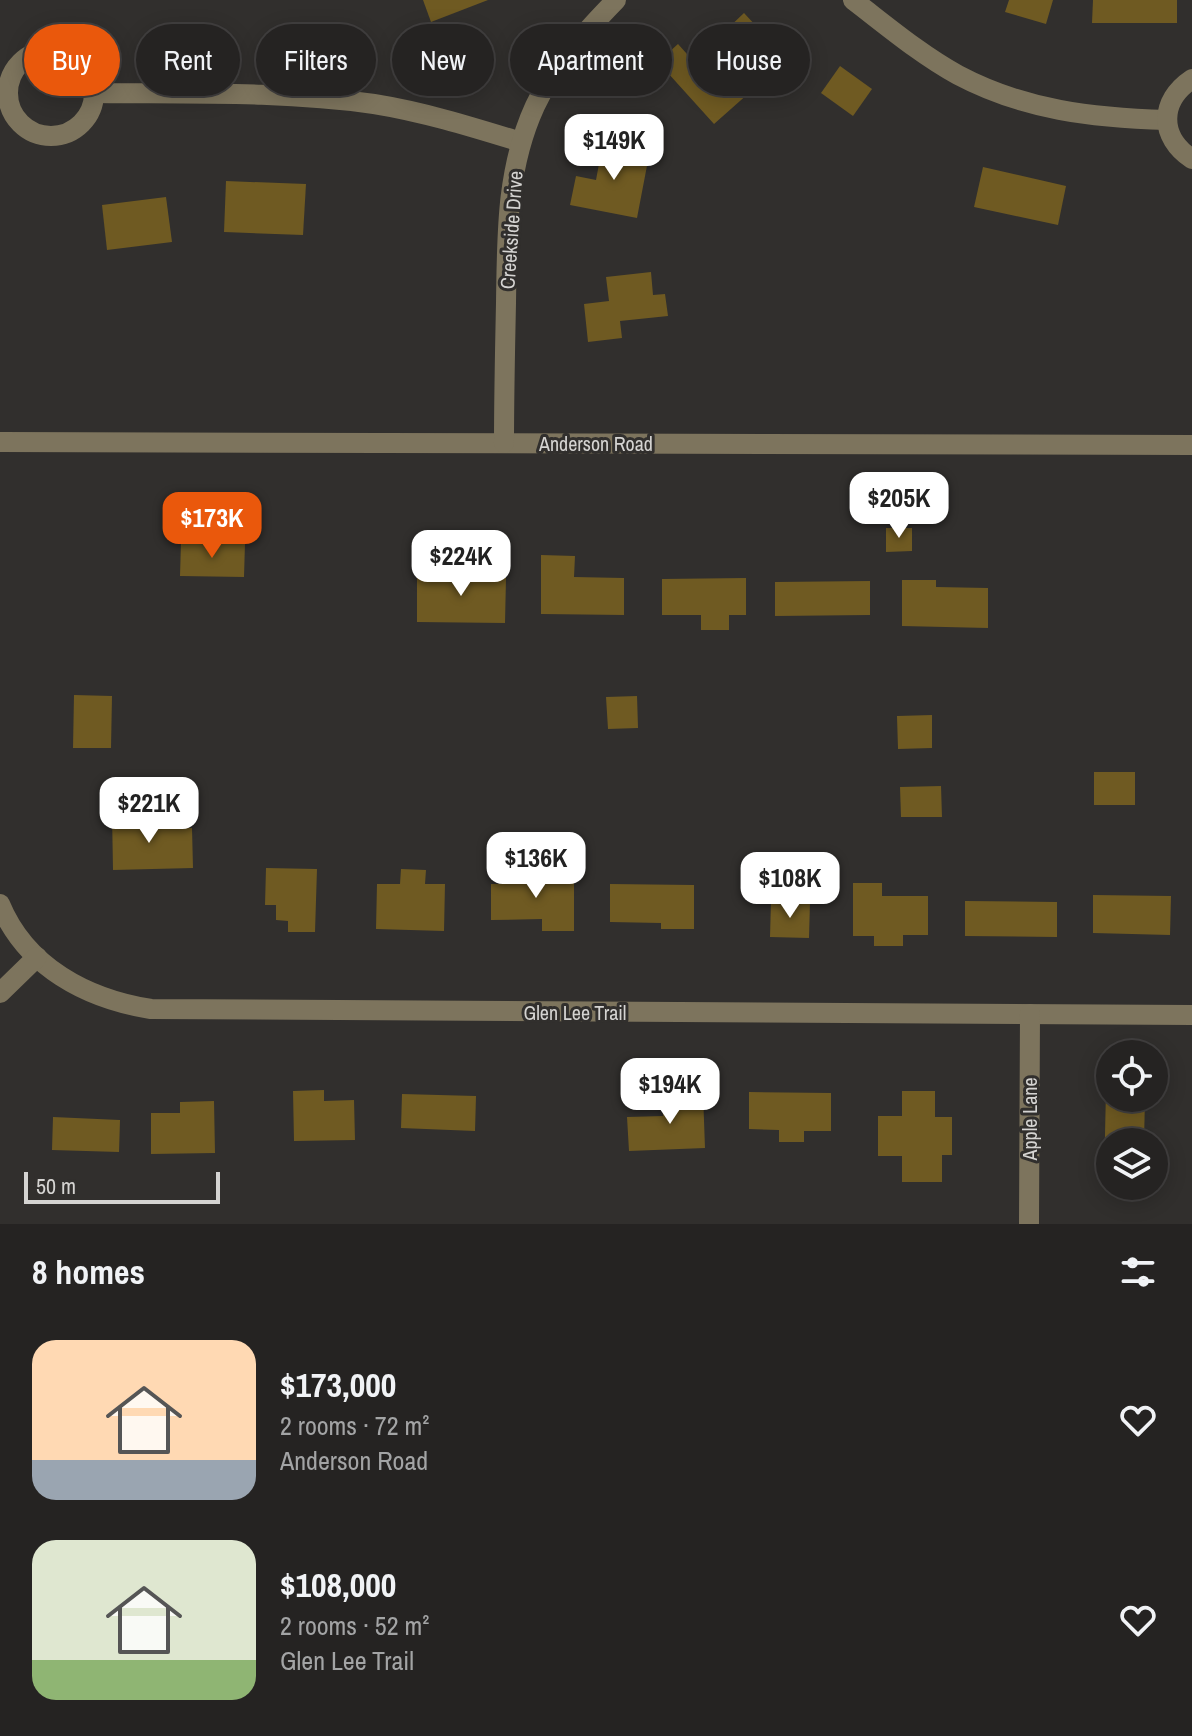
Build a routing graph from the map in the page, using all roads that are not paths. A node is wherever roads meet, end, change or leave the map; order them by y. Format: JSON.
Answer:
{"nodes":[{"id":1,"x":616,"y":0,"type":"edge"},
{"id":2,"x":853,"y":0,"type":"edge"},
{"id":3,"x":1192,"y":79,"type":"edge"},
{"id":4,"x":94,"y":93,"type":"joint"},
{"id":5,"x":120,"y":93,"type":"edge"},
{"id":6,"x":1167,"y":120,"type":"junction"},
{"id":7,"x":521,"y":142,"type":"junction"},
{"id":8,"x":1192,"y":159,"type":"edge"},
{"id":9,"x":0,"y":442,"type":"edge"},
{"id":10,"x":504,"y":443,"type":"junction"},
{"id":11,"x":1192,"y":445,"type":"edge"},
{"id":12,"x":0,"y":904,"type":"edge"},
{"id":13,"x":37,"y":957,"type":"junction"},
{"id":14,"x":0,"y":993,"type":"edge"},
{"id":15,"x":1030,"y":1014,"type":"junction"},
{"id":16,"x":1192,"y":1015,"type":"edge"},
{"id":17,"x":1029,"y":1224,"type":"edge"}],
"edges":[{"from":1,"to":7,"type":"street","name":"Creekside Drive"},
{"from":2,"to":6,"type":"street"},
{"from":3,"to":6,"type":"street"},
{"from":4,"to":4,"type":"street"},
{"from":5,"to":7,"type":"street"},
{"from":6,"to":8,"type":"street"},
{"from":7,"to":10,"type":"street","name":"Creekside Drive"},
{"from":9,"to":10,"type":"street","name":"Anderson Road"},
{"from":10,"to":11,"type":"street","name":"Anderson Road"},
{"from":12,"to":13,"type":"street","name":"Glen Lee Trail"},
{"from":13,"to":14,"type":"street"},
{"from":13,"to":15,"type":"street","name":"Glen Lee Trail"},
{"from":15,"to":16,"type":"street","name":"Glen Lee Trail"},
{"from":15,"to":17,"type":"street","name":"Apple Lane"}]}
